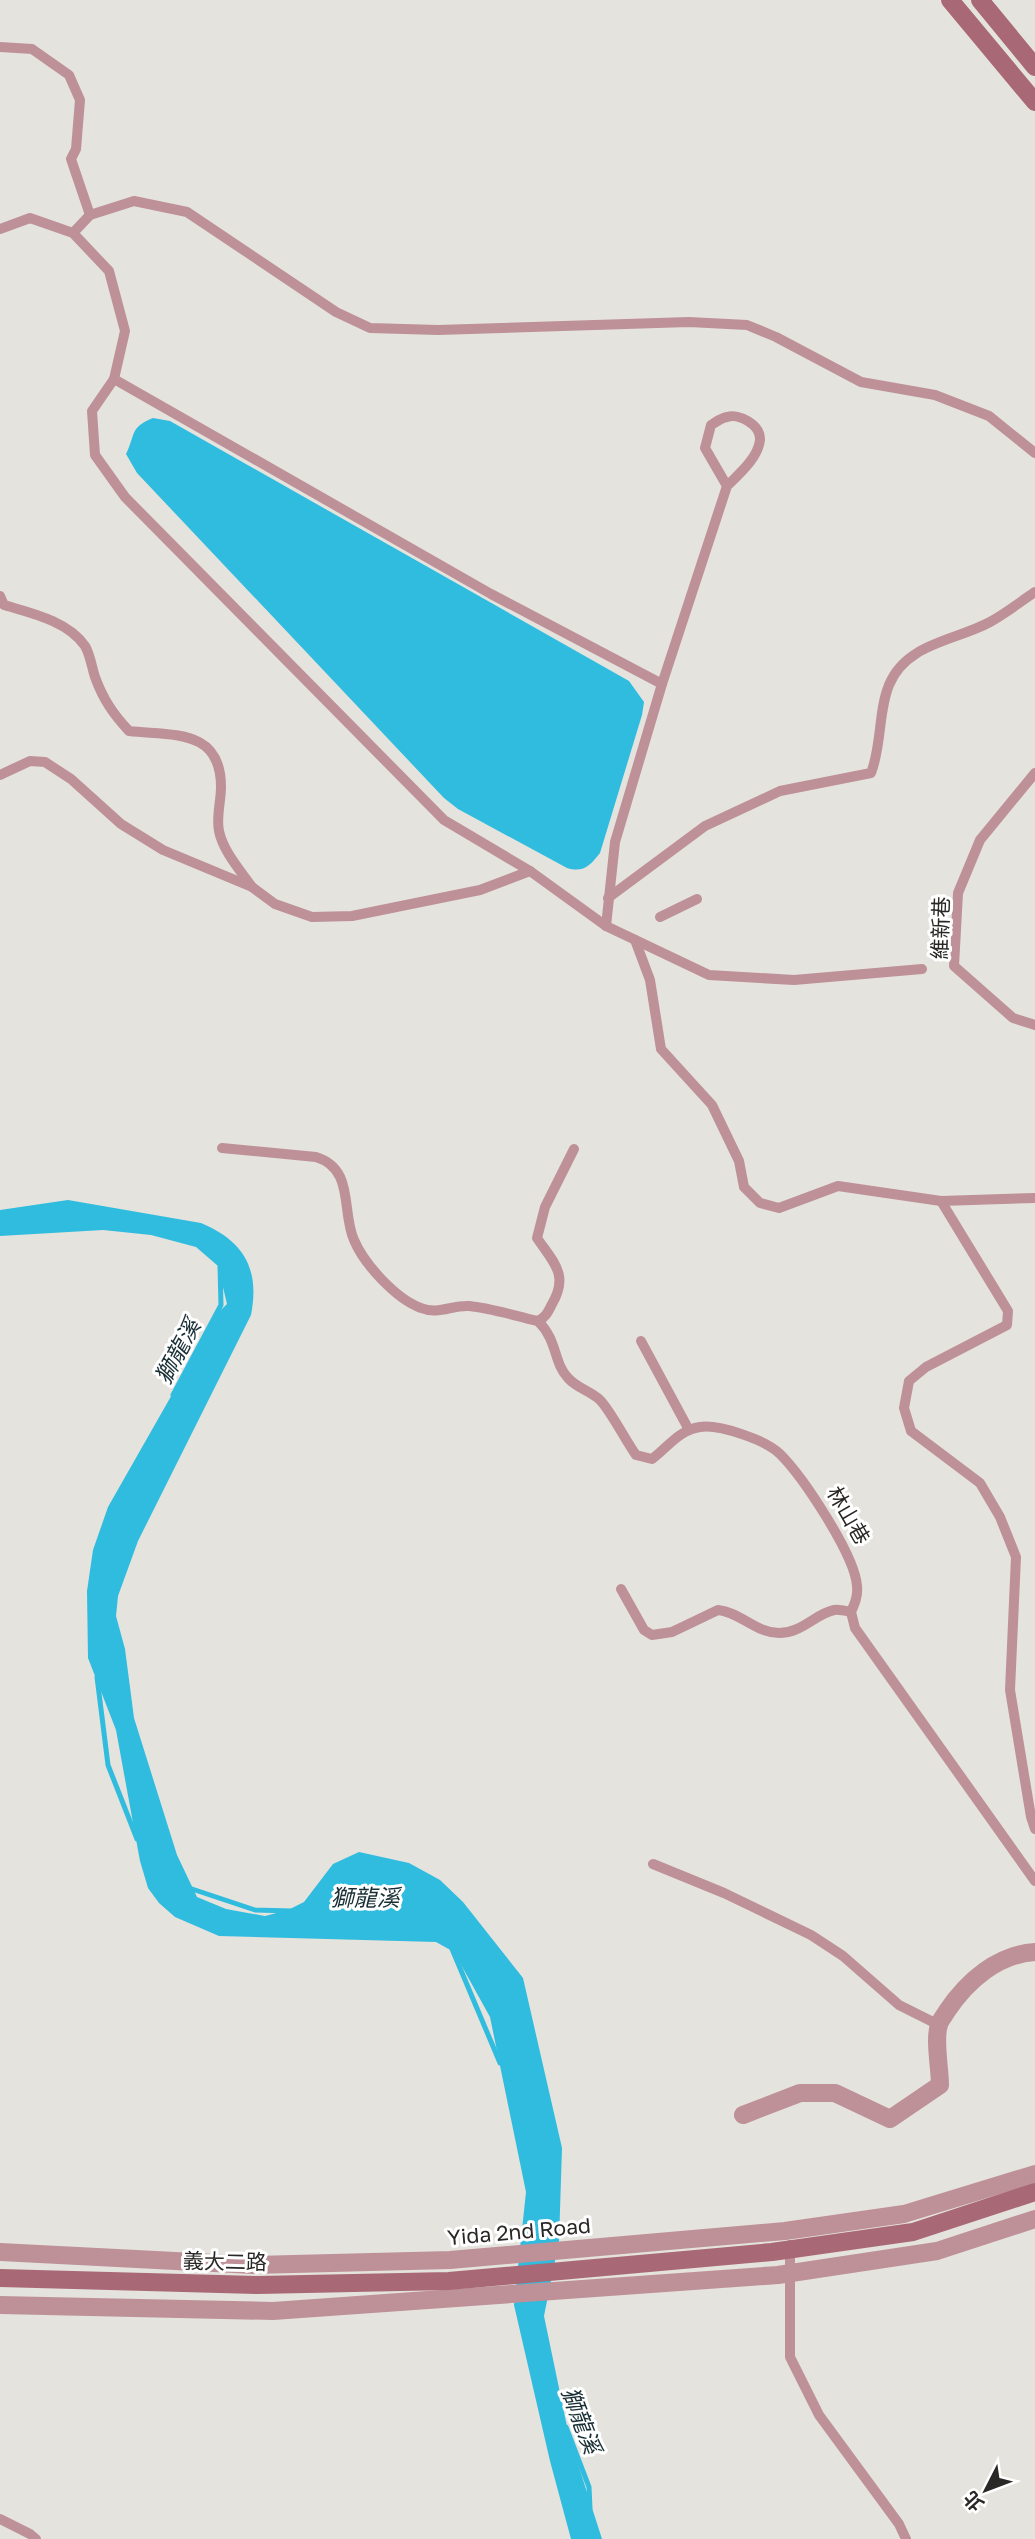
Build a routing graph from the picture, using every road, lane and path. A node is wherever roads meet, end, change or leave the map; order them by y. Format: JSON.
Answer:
{"nodes":[{"id":1,"x":950,"y":0,"type":"edge"},
{"id":2,"x":980,"y":0,"type":"edge"},
{"id":3,"x":0,"y":47,"type":"edge"},
{"id":4,"x":1035,"y":67,"type":"edge"},
{"id":5,"x":1035,"y":102,"type":"edge"},
{"id":6,"x":90,"y":215,"type":"junction"},
{"id":7,"x":0,"y":229,"type":"edge"},
{"id":8,"x":73,"y":233,"type":"junction"},
{"id":9,"x":114,"y":379,"type":"junction"},
{"id":10,"x":1035,"y":453,"type":"edge"},
{"id":11,"x":727,"y":486,"type":"junction"},
{"id":12,"x":1035,"y":592,"type":"edge"},
{"id":13,"x":0,"y":596,"type":"edge"},
{"id":14,"x":662,"y":684,"type":"junction"},
{"id":15,"x":1035,"y":773,"type":"edge"},
{"id":16,"x":0,"y":775,"type":"edge"},
{"id":17,"x":530,"y":871,"type":"junction"},
{"id":18,"x":252,"y":887,"type":"junction"},
{"id":19,"x":608,"y":898,"type":"junction"},
{"id":20,"x":697,"y":900,"type":"dead end"},
{"id":21,"x":660,"y":917,"type":"dead end"},
{"id":22,"x":606,"y":926,"type":"junction"},
{"id":23,"x":635,"y":940,"type":"junction"},
{"id":24,"x":922,"y":969,"type":"dead end"},
{"id":25,"x":1035,"y":1025,"type":"edge"},
{"id":26,"x":222,"y":1148,"type":"dead end"},
{"id":27,"x":575,"y":1149,"type":"dead end"},
{"id":28,"x":1035,"y":1198,"type":"edge"},
{"id":29,"x":941,"y":1201,"type":"junction"},
{"id":30,"x":538,"y":1321,"type":"junction"},
{"id":31,"x":641,"y":1341,"type":"dead end"},
{"id":32,"x":689,"y":1430,"type":"junction"},
{"id":33,"x":621,"y":1588,"type":"dead end"},
{"id":34,"x":851,"y":1612,"type":"junction"},
{"id":35,"x":1035,"y":1829,"type":"edge"},
{"id":36,"x":653,"y":1864,"type":"dead end"},
{"id":37,"x":1035,"y":1881,"type":"edge"},
{"id":38,"x":1035,"y":1952,"type":"edge"},
{"id":39,"x":939,"y":2025,"type":"junction"},
{"id":40,"x":743,"y":2115,"type":"dead end"},
{"id":41,"x":1035,"y":2174,"type":"edge"},
{"id":42,"x":1035,"y":2192,"type":"edge"},
{"id":43,"x":1035,"y":2219,"type":"edge"},
{"id":44,"x":785,"y":2231,"type":"junction"},
{"id":45,"x":791,"y":2249,"type":"junction"},
{"id":46,"x":0,"y":2252,"type":"edge"},
{"id":47,"x":784,"y":2274,"type":"junction"},
{"id":48,"x":0,"y":2278,"type":"edge"},
{"id":49,"x":450,"y":2290,"type":"junction"},
{"id":50,"x":0,"y":2305,"type":"edge"},
{"id":51,"x":0,"y":2519,"type":"edge"},
{"id":52,"x":36,"y":2539,"type":"edge"},
{"id":53,"x":906,"y":2539,"type":"edge"}],
"edges":[{"from":1,"to":5,"type":"street"},
{"from":2,"to":4,"type":"street"},
{"from":3,"to":6,"type":"lane"},
{"from":6,"to":8,"type":"lane"},
{"from":6,"to":10,"type":"lane"},
{"from":7,"to":8,"type":"lane"},
{"from":8,"to":9,"type":"lane"},
{"from":9,"to":14,"type":"lane"},
{"from":9,"to":17,"type":"lane"},
{"from":11,"to":11,"type":"lane"},
{"from":11,"to":14,"type":"lane"},
{"from":12,"to":19,"type":"lane"},
{"from":13,"to":18,"type":"lane"},
{"from":14,"to":19,"type":"lane"},
{"from":15,"to":25,"type":"lane","name":"維新巷"},
{"from":16,"to":18,"type":"lane"},
{"from":17,"to":18,"type":"lane"},
{"from":17,"to":22,"type":"lane"},
{"from":19,"to":22,"type":"lane"},
{"from":20,"to":21,"type":"lane"},
{"from":22,"to":23,"type":"lane"},
{"from":23,"to":24,"type":"lane"},
{"from":23,"to":29,"type":"lane"},
{"from":26,"to":30,"type":"lane"},
{"from":27,"to":30,"type":"lane"},
{"from":28,"to":29,"type":"lane"},
{"from":29,"to":35,"type":"lane"},
{"from":30,"to":32,"type":"lane"},
{"from":31,"to":32,"type":"lane"},
{"from":32,"to":34,"type":"lane","name":"林山巷"},
{"from":33,"to":34,"type":"lane"},
{"from":34,"to":37,"type":"lane"},
{"from":36,"to":39,"type":"lane"},
{"from":38,"to":39,"type":"street"},
{"from":39,"to":40,"type":"street"},
{"from":41,"to":44,"type":"street","name":"Yida 2nd Road"},
{"from":42,"to":45,"type":"street","name":"Yida 2nd Road"},
{"from":43,"to":47,"type":"street","name":"Yida 2nd Road"},
{"from":44,"to":45,"type":"lane"},
{"from":44,"to":46,"type":"street","name":"Yida 2nd Road"},
{"from":45,"to":47,"type":"lane"},
{"from":45,"to":49,"type":"street","name":"Yida 2nd Road"},
{"from":47,"to":49,"type":"street","name":"Yida 2nd Road"},
{"from":47,"to":53,"type":"lane"},
{"from":48,"to":49,"type":"street","name":"義大二路"},
{"from":49,"to":50,"type":"street","name":"Yida 2nd Road"},
{"from":51,"to":52,"type":"lane"}]}
